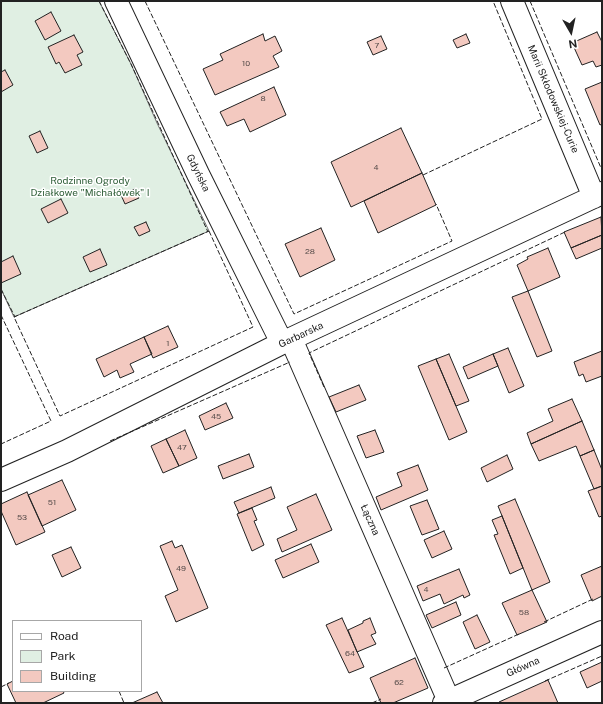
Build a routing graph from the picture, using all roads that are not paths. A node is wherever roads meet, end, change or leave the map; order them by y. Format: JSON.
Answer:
{"nodes":[{"id":1,"x":116,"y":1,"type":"edge"},
{"id":2,"x":512,"y":1,"type":"edge"},
{"id":3,"x":598,"y":195,"type":"edge"},
{"id":4,"x":287,"y":341,"type":"junction"},
{"id":5,"x":1,"y":480,"type":"edge"},
{"id":6,"x":602,"y":632,"type":"edge"},
{"id":7,"x":447,"y":702,"type":"edge"}],
"edges":[{"from":1,"to":4,"type":"street","name":"Gdyńska"},
{"from":2,"to":3,"type":"street","name":"Marii Skłodowskiej-Curie"},
{"from":3,"to":4,"type":"street","name":"Garbarska"},
{"from":4,"to":5,"type":"street","name":"Garbarska"},
{"from":4,"to":7,"type":"street","name":"Łączna"},
{"from":6,"to":7,"type":"street","name":"Główna"}]}
